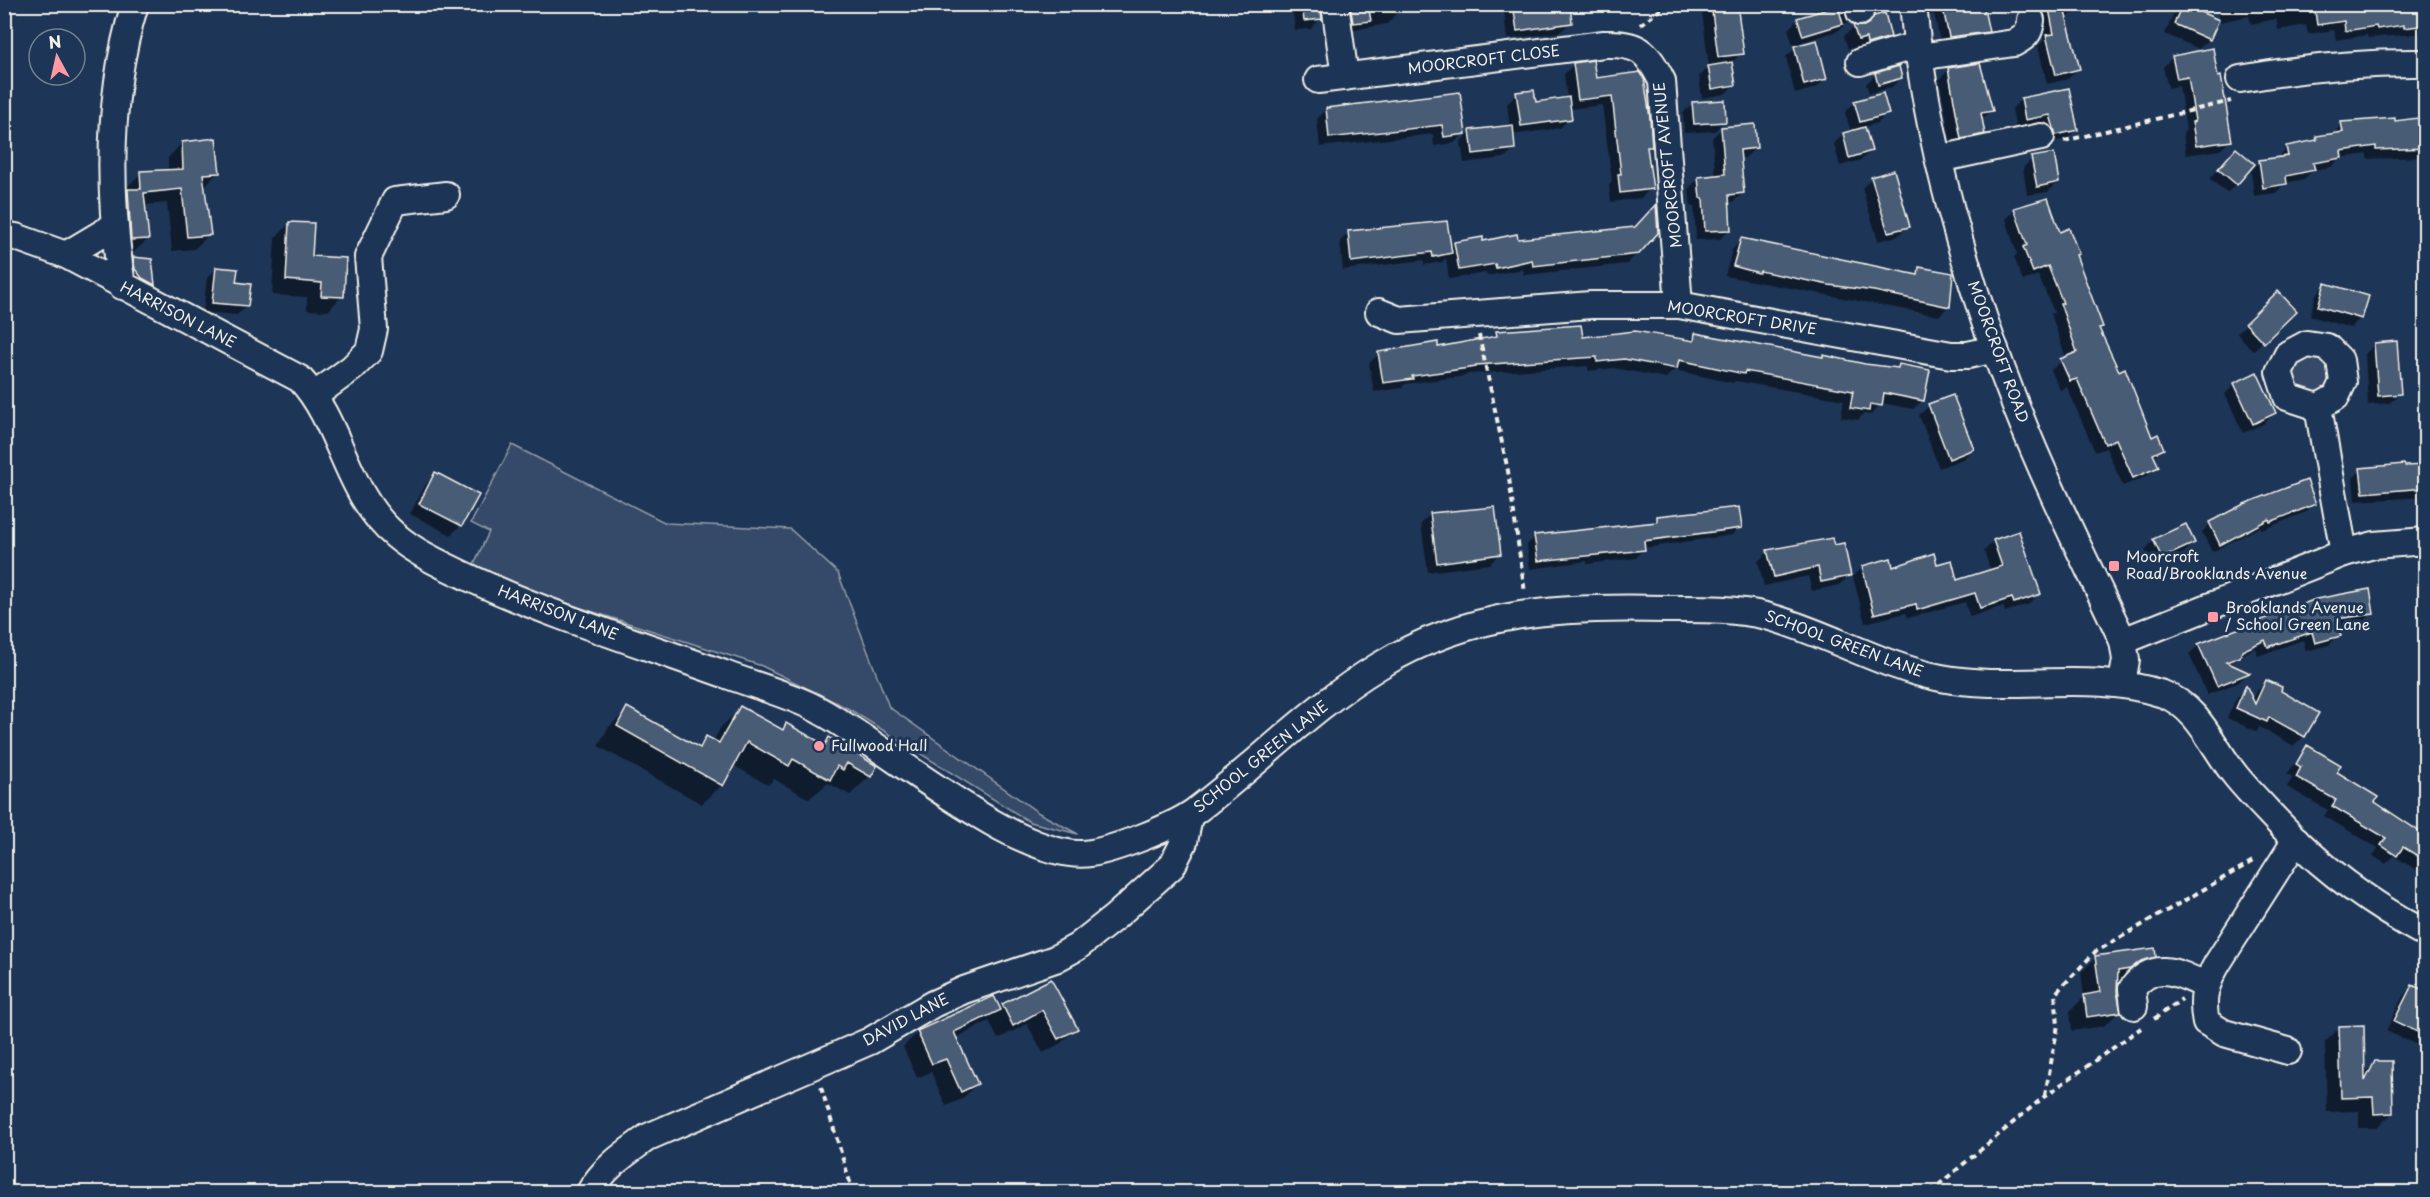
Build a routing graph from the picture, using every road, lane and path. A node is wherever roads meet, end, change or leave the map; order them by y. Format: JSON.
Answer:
{"nodes":[{"id":1,"x":135,"y":4,"type":"edge"},
{"id":2,"x":1335,"y":4,"type":"edge"},
{"id":3,"x":1668,"y":4,"type":"edge"},
{"id":4,"x":1913,"y":4,"type":"edge"},
{"id":5,"x":2031,"y":20,"type":"dead end"},
{"id":6,"x":1623,"y":44,"type":"junction"},
{"id":7,"x":1918,"y":51,"type":"junction"},
{"id":8,"x":1860,"y":62,"type":"dead end"},
{"id":9,"x":2426,"y":63,"type":"edge"},
{"id":10,"x":1345,"y":77,"type":"junction"},
{"id":11,"x":2240,"y":79,"type":"joint"},
{"id":12,"x":1317,"y":80,"type":"dead end"},
{"id":13,"x":2050,"y":140,"type":"joint"},
{"id":14,"x":1939,"y":159,"type":"junction"},
{"id":15,"x":446,"y":195,"type":"dead end"},
{"id":16,"x":113,"y":228,"type":"junction"},
{"id":17,"x":4,"y":235,"type":"edge"},
{"id":18,"x":66,"y":255,"type":"junction"},
{"id":19,"x":122,"y":286,"type":"junction"},
{"id":20,"x":1679,"y":305,"type":"junction"},
{"id":21,"x":1379,"y":312,"type":"dead end"},
{"id":22,"x":1475,"y":313,"type":"junction"},
{"id":23,"x":1995,"y":350,"type":"junction"},
{"id":24,"x":315,"y":395,"type":"junction"},
{"id":25,"x":2318,"y":407,"type":"dead end"},
{"id":26,"x":2426,"y":541,"type":"edge"},
{"id":27,"x":2344,"y":553,"type":"junction"},
{"id":28,"x":1525,"y":612,"type":"junction"},
{"id":29,"x":2123,"y":641,"type":"junction"},
{"id":30,"x":2122,"y":683,"type":"junction"},
{"id":31,"x":1189,"y":816,"type":"junction"},
{"id":32,"x":2296,"y":840,"type":"junction"},
{"id":33,"x":2253,"y":861,"type":"dead end"},
{"id":34,"x":2426,"y":934,"type":"edge"},
{"id":35,"x":2205,"y":985,"type":"junction"},
{"id":36,"x":2134,"y":1006,"type":"dead end"},
{"id":37,"x":2288,"y":1051,"type":"dead end"},
{"id":38,"x":814,"y":1066,"type":"junction"},
{"id":39,"x":590,"y":1192,"type":"edge"},
{"id":40,"x":853,"y":1192,"type":"edge"},
{"id":41,"x":1930,"y":1192,"type":"edge"}],
"edges":[{"from":1,"to":16,"type":"street"},
{"from":2,"to":10,"type":"street"},
{"from":3,"to":6,"type":"path"},
{"from":4,"to":7,"type":"street","name":"MOORCROFT ROAD"},
{"from":5,"to":7,"type":"street"},
{"from":6,"to":10,"type":"street","name":"MOORCROFT CLOSE"},
{"from":6,"to":20,"type":"street","name":"MOORCROFT AVENUE"},
{"from":7,"to":8,"type":"street"},
{"from":7,"to":14,"type":"street","name":"MOORCROFT ROAD"},
{"from":9,"to":11,"type":"street"},
{"from":10,"to":12,"type":"street","name":"MOORCROFT CLOSE"},
{"from":11,"to":13,"type":"path"},
{"from":13,"to":14,"type":"street"},
{"from":14,"to":23,"type":"street","name":"MOORCROFT ROAD"},
{"from":15,"to":24,"type":"street"},
{"from":16,"to":18,"type":"street"},
{"from":16,"to":19,"type":"street"},
{"from":17,"to":18,"type":"street","name":"HARRISON LANE"},
{"from":18,"to":19,"type":"street","name":"HARRISON LANE"},
{"from":19,"to":24,"type":"street","name":"HARRISON LANE"},
{"from":20,"to":22,"type":"street","name":"MOORCROFT DRIVE"},
{"from":20,"to":23,"type":"street","name":"MOORCROFT DRIVE"},
{"from":21,"to":22,"type":"street","name":"MOORCROFT DRIVE"},
{"from":22,"to":28,"type":"path"},
{"from":23,"to":29,"type":"street","name":"MOORCROFT ROAD"},
{"from":24,"to":31,"type":"street","name":"HARRISON LANE"},
{"from":25,"to":27,"type":"street"},
{"from":26,"to":27,"type":"street"},
{"from":27,"to":29,"type":"street"},
{"from":28,"to":30,"type":"street","name":"SCHOOL GREEN LANE"},
{"from":28,"to":31,"type":"street","name":"SCHOOL GREEN LANE"},
{"from":29,"to":30,"type":"street","name":"MOORCROFT ROAD"},
{"from":30,"to":32,"type":"street","name":"SCHOOL GREEN LANE"},
{"from":31,"to":38,"type":"street","name":"DAVID LANE"},
{"from":32,"to":34,"type":"street","name":"SCHOOL GREEN LANE"},
{"from":32,"to":35,"type":"street"},
{"from":33,"to":41,"type":"path"},
{"from":35,"to":36,"type":"street"},
{"from":35,"to":37,"type":"street"},
{"from":38,"to":39,"type":"street","name":"DAVID LANE"},
{"from":38,"to":40,"type":"path"}]}
